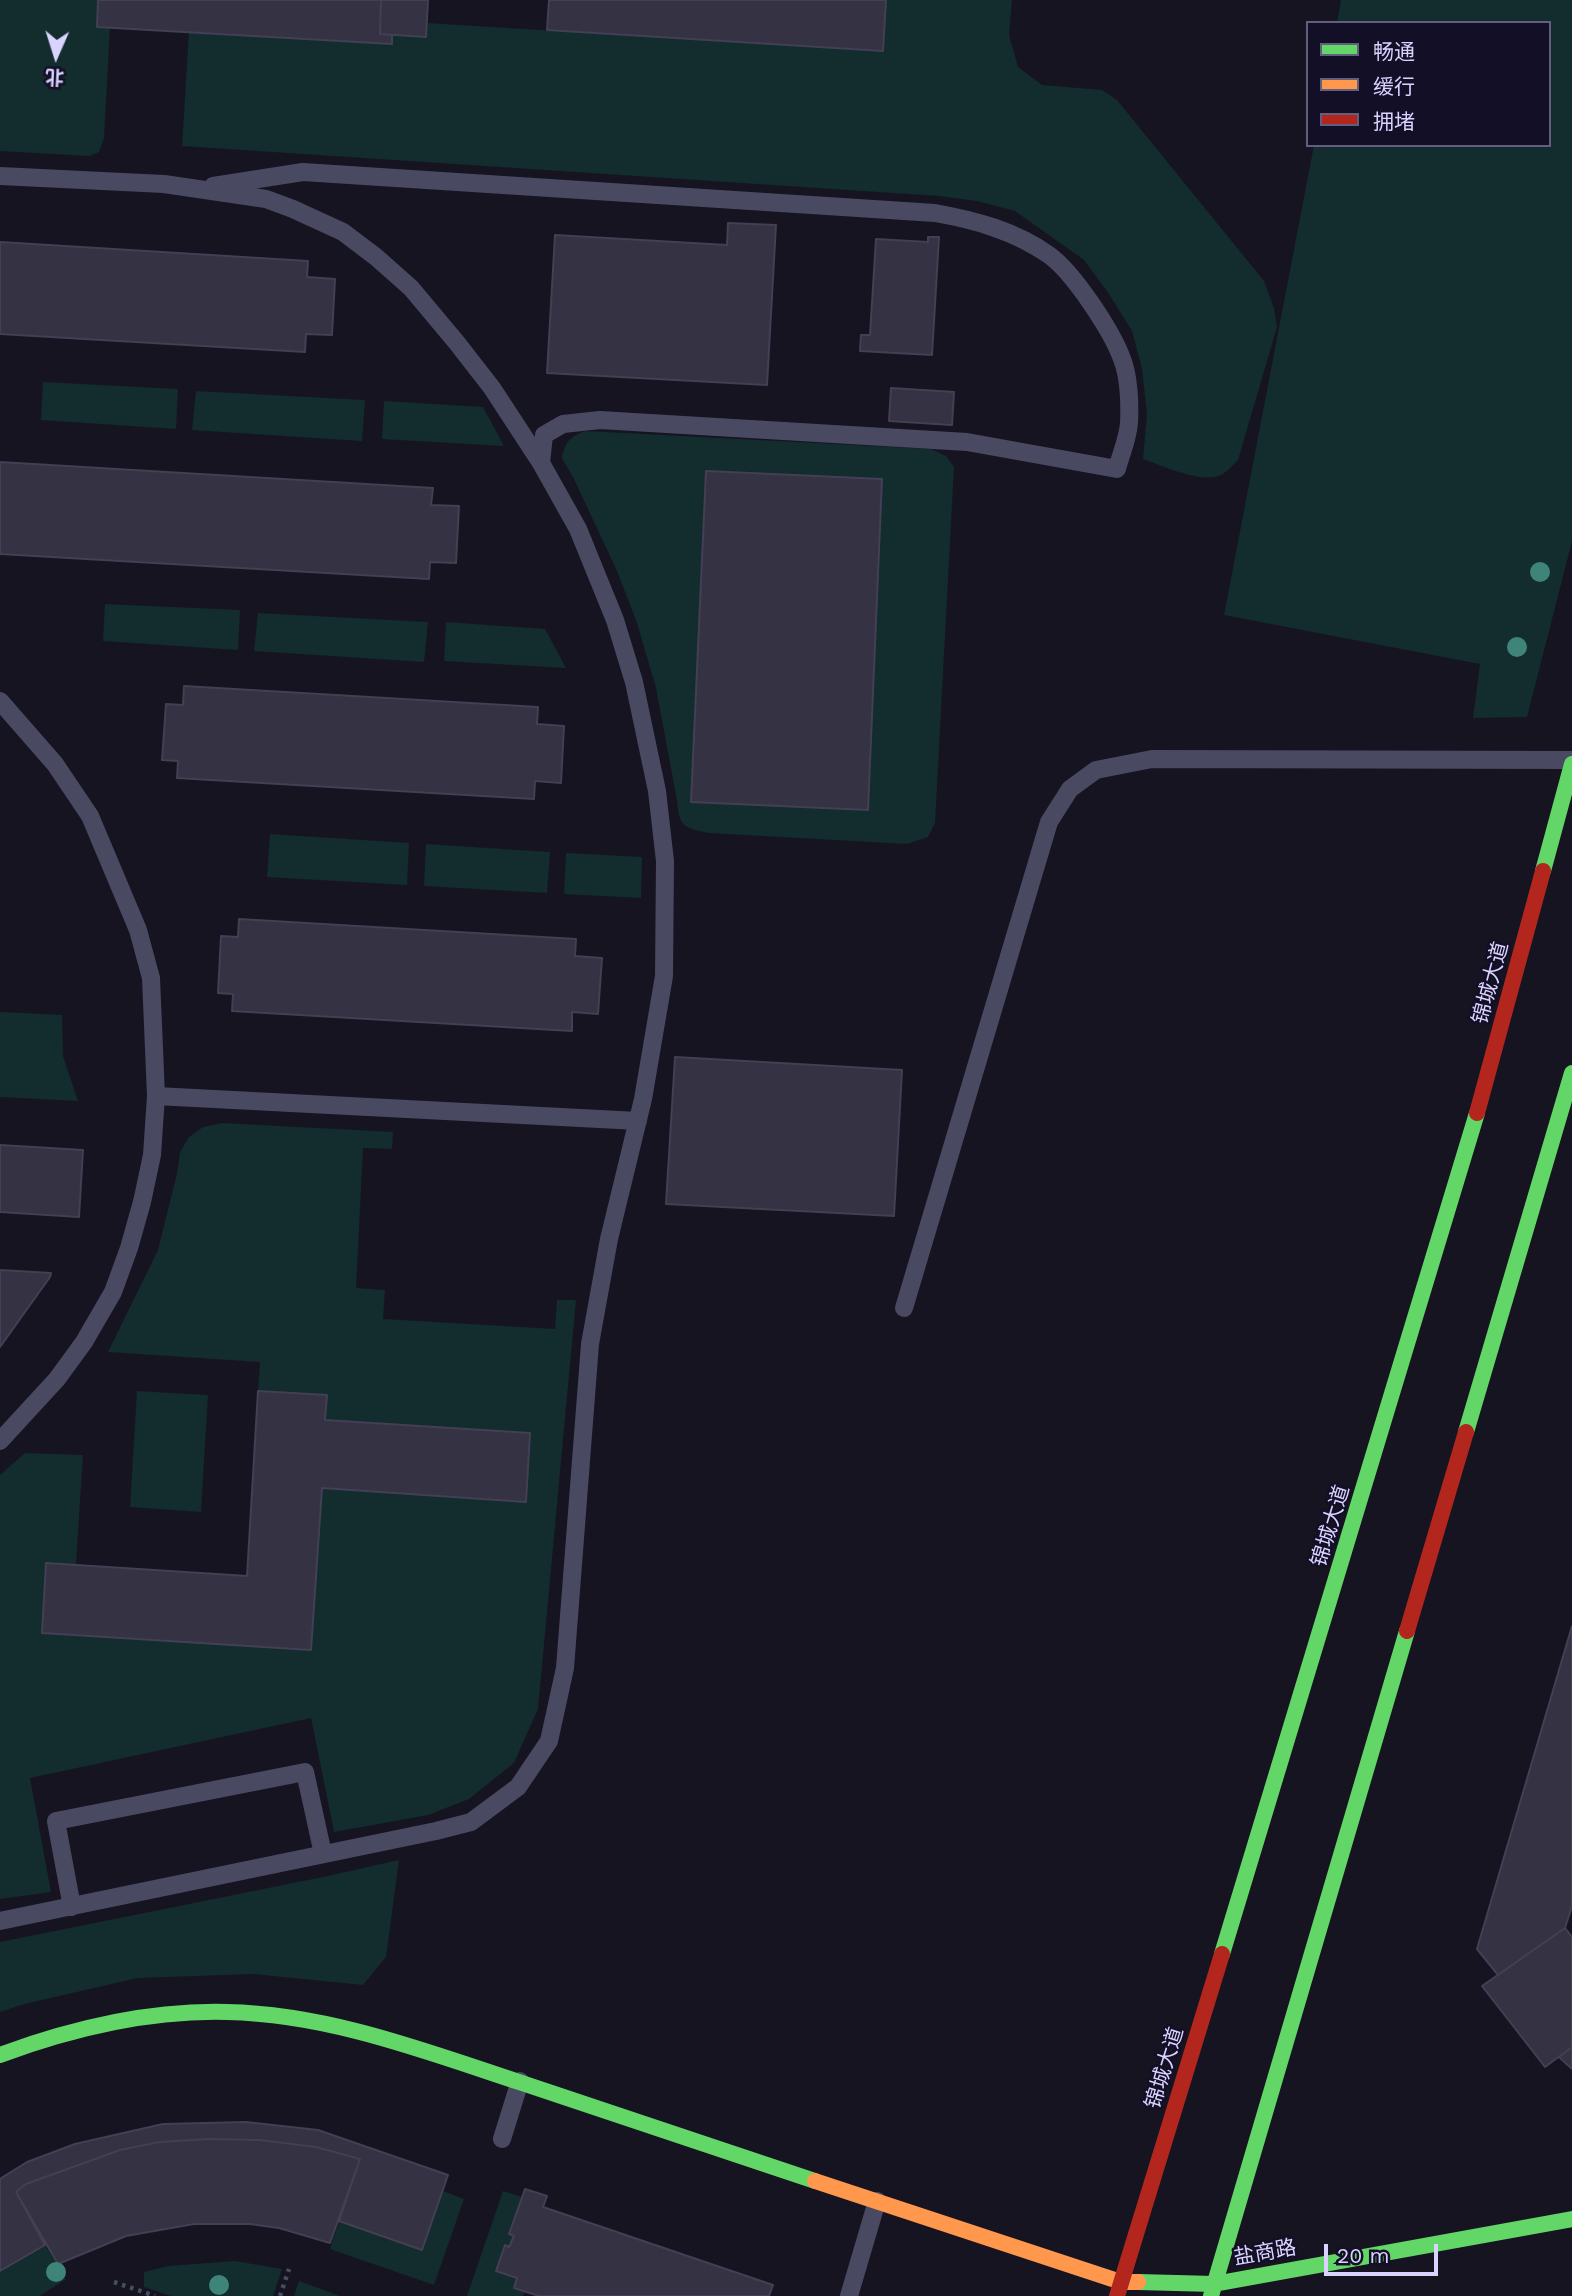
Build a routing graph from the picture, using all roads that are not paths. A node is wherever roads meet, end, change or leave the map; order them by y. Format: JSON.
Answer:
{"nodes":[{"id":1,"x":0,"y":176,"type":"edge"},
{"id":2,"x":196,"y":188,"type":"junction"},
{"id":3,"x":541,"y":463,"type":"junction"},
{"id":4,"x":0,"y":701,"type":"edge"},
{"id":5,"x":1572,"y":762,"type":"edge"},
{"id":6,"x":1572,"y":1073,"type":"edge"},
{"id":7,"x":156,"y":1096,"type":"junction"},
{"id":8,"x":638,"y":1121,"type":"junction"},
{"id":9,"x":904,"y":1308,"type":"dead end"},
{"id":10,"x":0,"y":1441,"type":"edge"},
{"id":11,"x":323,"y":1854,"type":"junction"},
{"id":12,"x":72,"y":1906,"type":"junction"},
{"id":13,"x":0,"y":1921,"type":"edge"},
{"id":14,"x":0,"y":2055,"type":"edge"},
{"id":15,"x":520,"y":2081,"type":"junction"},
{"id":16,"x":502,"y":2139,"type":"dead end"},
{"id":17,"x":877,"y":2202,"type":"junction"},
{"id":18,"x":1572,"y":2219,"type":"edge"},
{"id":19,"x":1119,"y":2289,"type":"edge"},
{"id":20,"x":1212,"y":2290,"type":"edge"},
{"id":21,"x":849,"y":2296,"type":"edge"}],
"edges":[{"from":1,"to":2,"type":"lane"},
{"from":2,"to":3,"type":"lane"},
{"from":2,"to":3,"type":"lane"},
{"from":3,"to":8,"type":"lane"},
{"from":4,"to":7,"type":"lane"},
{"from":5,"to":9,"type":"lane"},
{"from":5,"to":19,"type":"main road","name":"锦城大道"},
{"from":6,"to":20,"type":"main road"},
{"from":7,"to":8,"type":"lane"},
{"from":7,"to":10,"type":"lane"},
{"from":8,"to":11,"type":"lane"},
{"from":11,"to":12,"type":"lane"},
{"from":11,"to":12,"type":"lane"},
{"from":12,"to":13,"type":"lane"},
{"from":14,"to":15,"type":"main road","name":"盐商路"},
{"from":15,"to":16,"type":"lane"},
{"from":15,"to":17,"type":"main road","name":"盐商路"},
{"from":17,"to":19,"type":"main road","name":"盐商路"},
{"from":17,"to":21,"type":"lane"},
{"from":18,"to":20,"type":"main road","name":"盐商路"},
{"from":19,"to":20,"type":"main road","name":"盐商路"}]}
